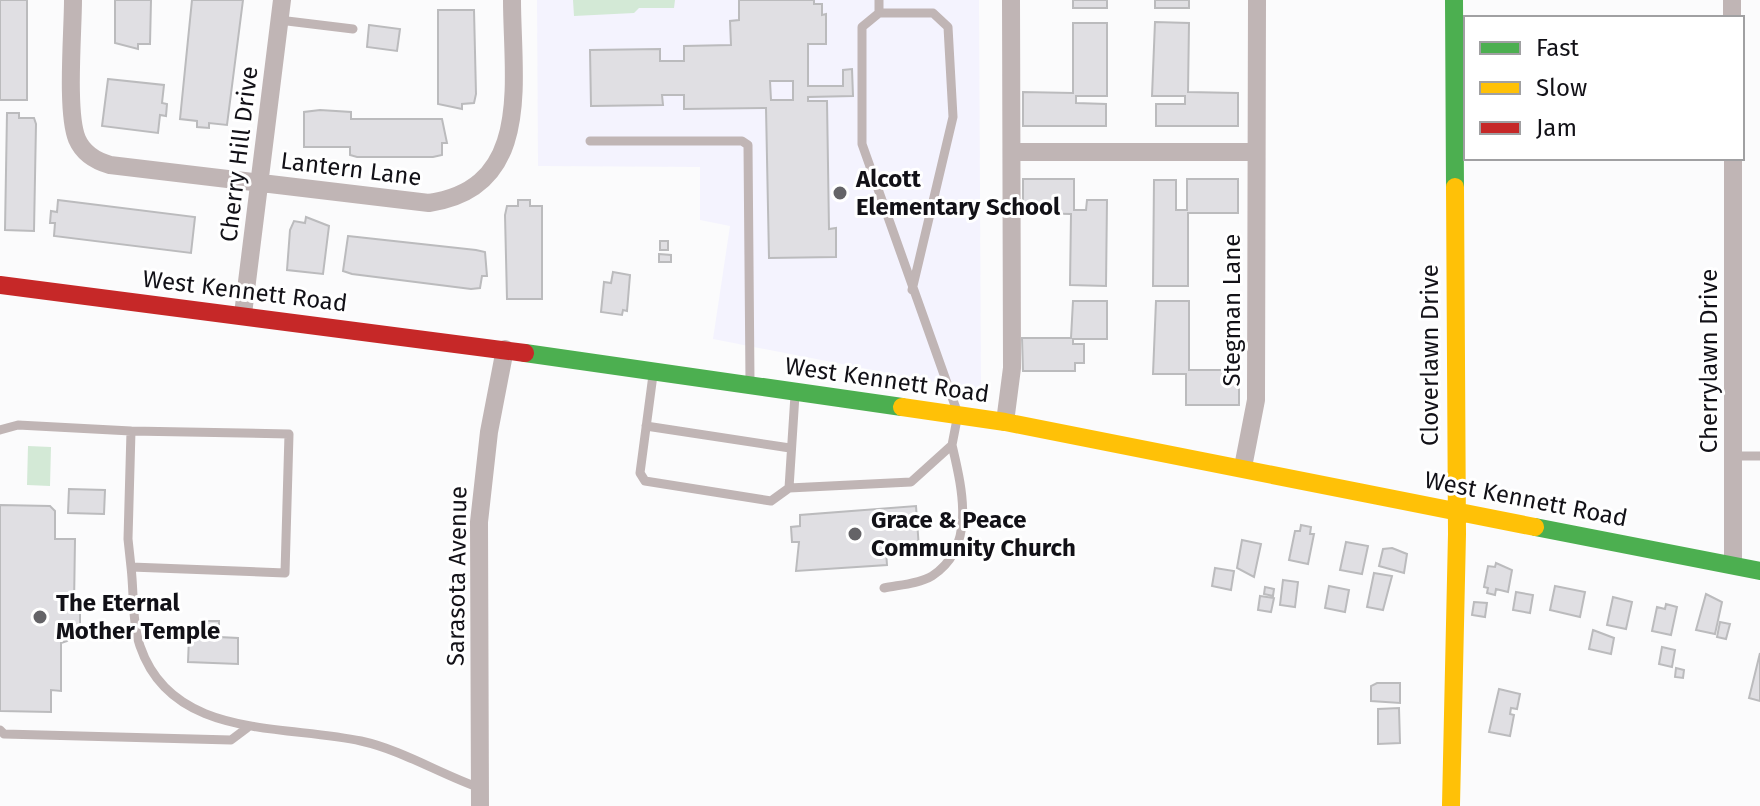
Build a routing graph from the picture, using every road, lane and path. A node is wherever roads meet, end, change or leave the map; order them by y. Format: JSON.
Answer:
{"nodes":[{"id":1,"x":73,"y":0,"type":"edge"},
{"id":2,"x":282,"y":0,"type":"edge"},
{"id":3,"x":512,"y":0,"type":"edge"},
{"id":4,"x":879,"y":0,"type":"edge"},
{"id":5,"x":933,"y":0,"type":"edge"},
{"id":6,"x":1011,"y":0,"type":"edge"},
{"id":7,"x":1257,"y":0,"type":"edge"},
{"id":8,"x":1454,"y":0,"type":"edge"},
{"id":9,"x":879,"y":13,"type":"junction"},
{"id":10,"x":933,"y":13,"type":"junction"},
{"id":11,"x":279,"y":20,"type":"junction"},
{"id":12,"x":353,"y":29,"type":"dead end"},
{"id":13,"x":590,"y":141,"type":"dead end"},
{"id":14,"x":1012,"y":152,"type":"junction"},
{"id":15,"x":1256,"y":152,"type":"junction"},
{"id":16,"x":1733,"y":160,"type":"edge"},
{"id":17,"x":259,"y":182,"type":"junction"},
{"id":18,"x":0,"y":285,"type":"edge"},
{"id":19,"x":912,"y":290,"type":"junction"},
{"id":20,"x":243,"y":314,"type":"junction"},
{"id":21,"x":505,"y":349,"type":"junction"},
{"id":22,"x":654,"y":370,"type":"junction"},
{"id":23,"x":750,"y":385,"type":"junction"},
{"id":24,"x":796,"y":391,"type":"junction"},
{"id":25,"x":958,"y":414,"type":"junction"},
{"id":26,"x":1005,"y":422,"type":"junction"},
{"id":27,"x":646,"y":426,"type":"junction"},
{"id":28,"x":0,"y":430,"type":"edge"},
{"id":29,"x":131,"y":431,"type":"junction"},
{"id":30,"x":952,"y":445,"type":"junction"},
{"id":31,"x":790,"y":448,"type":"junction"},
{"id":32,"x":1733,"y":456,"type":"junction"},
{"id":33,"x":1760,"y":456,"type":"edge"},
{"id":34,"x":1243,"y":467,"type":"junction"},
{"id":35,"x":789,"y":488,"type":"junction"},
{"id":36,"x":1455,"y":510,"type":"junction"},
{"id":37,"x":1733,"y":565,"type":"junction"},
{"id":38,"x":131,"y":567,"type":"junction"},
{"id":39,"x":1760,"y":571,"type":"edge"},
{"id":40,"x":884,"y":588,"type":"dead end"},
{"id":41,"x":247,"y":728,"type":"junction"},
{"id":42,"x":0,"y":730,"type":"edge"},
{"id":43,"x":480,"y":797,"type":"edge"},
{"id":44,"x":1451,"y":805,"type":"edge"}],
"edges":[{"from":1,"to":17,"type":"street","name":"Lantern Lane"},
{"from":2,"to":11,"type":"street","name":"Cherry Hill Drive"},
{"from":3,"to":17,"type":"street","name":"Lantern Lane"},
{"from":4,"to":9,"type":"lane"},
{"from":5,"to":10,"type":"lane"},
{"from":6,"to":14,"type":"street"},
{"from":7,"to":15,"type":"street","name":"Stegman Lane"},
{"from":8,"to":36,"type":"street","name":"Cloverlawn Drive"},
{"from":9,"to":10,"type":"lane"},
{"from":9,"to":19,"type":"lane"},
{"from":10,"to":19,"type":"lane"},
{"from":11,"to":12,"type":"lane"},
{"from":11,"to":17,"type":"street","name":"Cherry Hill Drive"},
{"from":13,"to":23,"type":"lane"},
{"from":14,"to":15,"type":"street"},
{"from":14,"to":26,"type":"street"},
{"from":15,"to":34,"type":"street","name":"Stegman Lane"},
{"from":16,"to":32,"type":"street","name":"Cherrylawn Drive"},
{"from":17,"to":20,"type":"street","name":"Cherry Hill Drive"},
{"from":18,"to":20,"type":"street","name":"West Kennett Road"},
{"from":19,"to":25,"type":"lane"},
{"from":20,"to":21,"type":"street","name":"West Kennett Road"},
{"from":21,"to":22,"type":"street","name":"West Kennett Road"},
{"from":21,"to":43,"type":"street","name":"Sarasota Avenue"},
{"from":22,"to":23,"type":"street","name":"West Kennett Road"},
{"from":22,"to":27,"type":"lane"},
{"from":23,"to":24,"type":"street","name":"West Kennett Road"},
{"from":24,"to":25,"type":"street","name":"West Kennett Road"},
{"from":24,"to":31,"type":"lane"},
{"from":25,"to":26,"type":"street","name":"West Kennett Road"},
{"from":25,"to":30,"type":"lane"},
{"from":26,"to":34,"type":"street","name":"West Kennett Road"},
{"from":27,"to":31,"type":"lane"},
{"from":27,"to":35,"type":"lane"},
{"from":28,"to":29,"type":"lane"},
{"from":29,"to":38,"type":"lane"},
{"from":29,"to":38,"type":"lane"},
{"from":30,"to":35,"type":"lane"},
{"from":30,"to":40,"type":"lane"},
{"from":31,"to":35,"type":"lane"},
{"from":32,"to":33,"type":"lane"},
{"from":32,"to":37,"type":"street","name":"Cherrylawn Drive"},
{"from":34,"to":36,"type":"street","name":"West Kennett Road"},
{"from":36,"to":37,"type":"street","name":"West Kennett Road"},
{"from":36,"to":44,"type":"street","name":"Cloverlawn Drive"},
{"from":37,"to":39,"type":"street","name":"West Kennett Road"},
{"from":38,"to":41,"type":"lane"},
{"from":41,"to":42,"type":"lane"},
{"from":41,"to":43,"type":"lane"}]}
